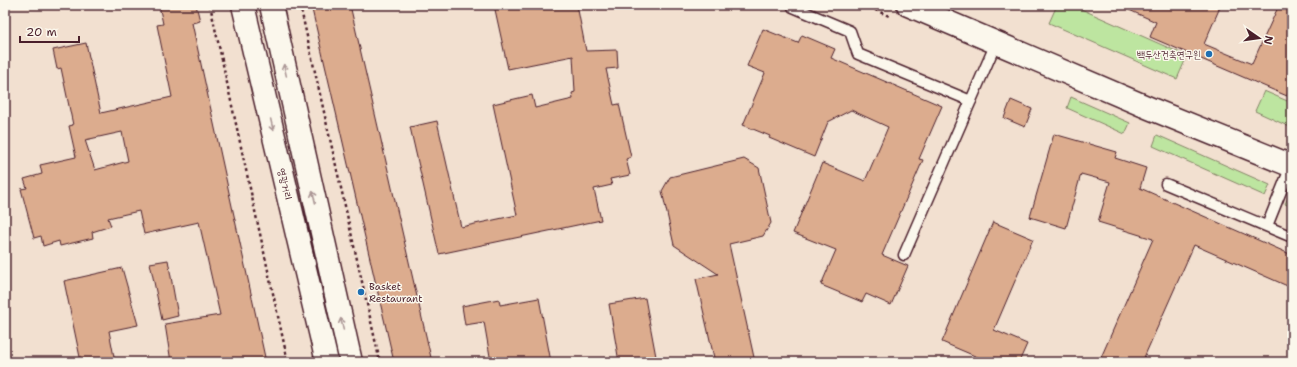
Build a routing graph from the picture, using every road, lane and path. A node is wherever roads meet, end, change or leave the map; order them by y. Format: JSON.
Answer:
{"nodes":[{"id":1,"x":210,"y":5,"type":"edge"},
{"id":2,"x":243,"y":5,"type":"edge"},
{"id":3,"x":270,"y":5,"type":"edge"},
{"id":4,"x":300,"y":5,"type":"edge"},
{"id":5,"x":908,"y":5,"type":"edge"},
{"id":6,"x":793,"y":7,"type":"dead end"},
{"id":7,"x":996,"y":43,"type":"junction"},
{"id":8,"x":971,"y":101,"type":"junction"},
{"id":9,"x":1292,"y":166,"type":"edge"},
{"id":10,"x":1166,"y":184,"type":"dead end"},
{"id":11,"x":1267,"y":226,"type":"junction"},
{"id":12,"x":1292,"y":237,"type":"edge"},
{"id":13,"x":904,"y":255,"type":"dead end"},
{"id":14,"x":288,"y":362,"type":"edge"},
{"id":15,"x":327,"y":362,"type":"edge"},
{"id":16,"x":351,"y":362,"type":"edge"},
{"id":17,"x":380,"y":362,"type":"edge"}],
"edges":[{"from":1,"to":14,"type":"path"},
{"from":2,"to":15,"type":"main road","name":"영광거리","one_way":true},
{"from":16,"to":3,"type":"main road","one_way":true},
{"from":4,"to":17,"type":"path"},
{"from":5,"to":7,"type":"main road"},
{"from":6,"to":8,"type":"lane"},
{"from":7,"to":8,"type":"lane"},
{"from":7,"to":9,"type":"main road"},
{"from":8,"to":13,"type":"lane"},
{"from":9,"to":11,"type":"lane"},
{"from":10,"to":11,"type":"lane"},
{"from":11,"to":12,"type":"lane"}]}
